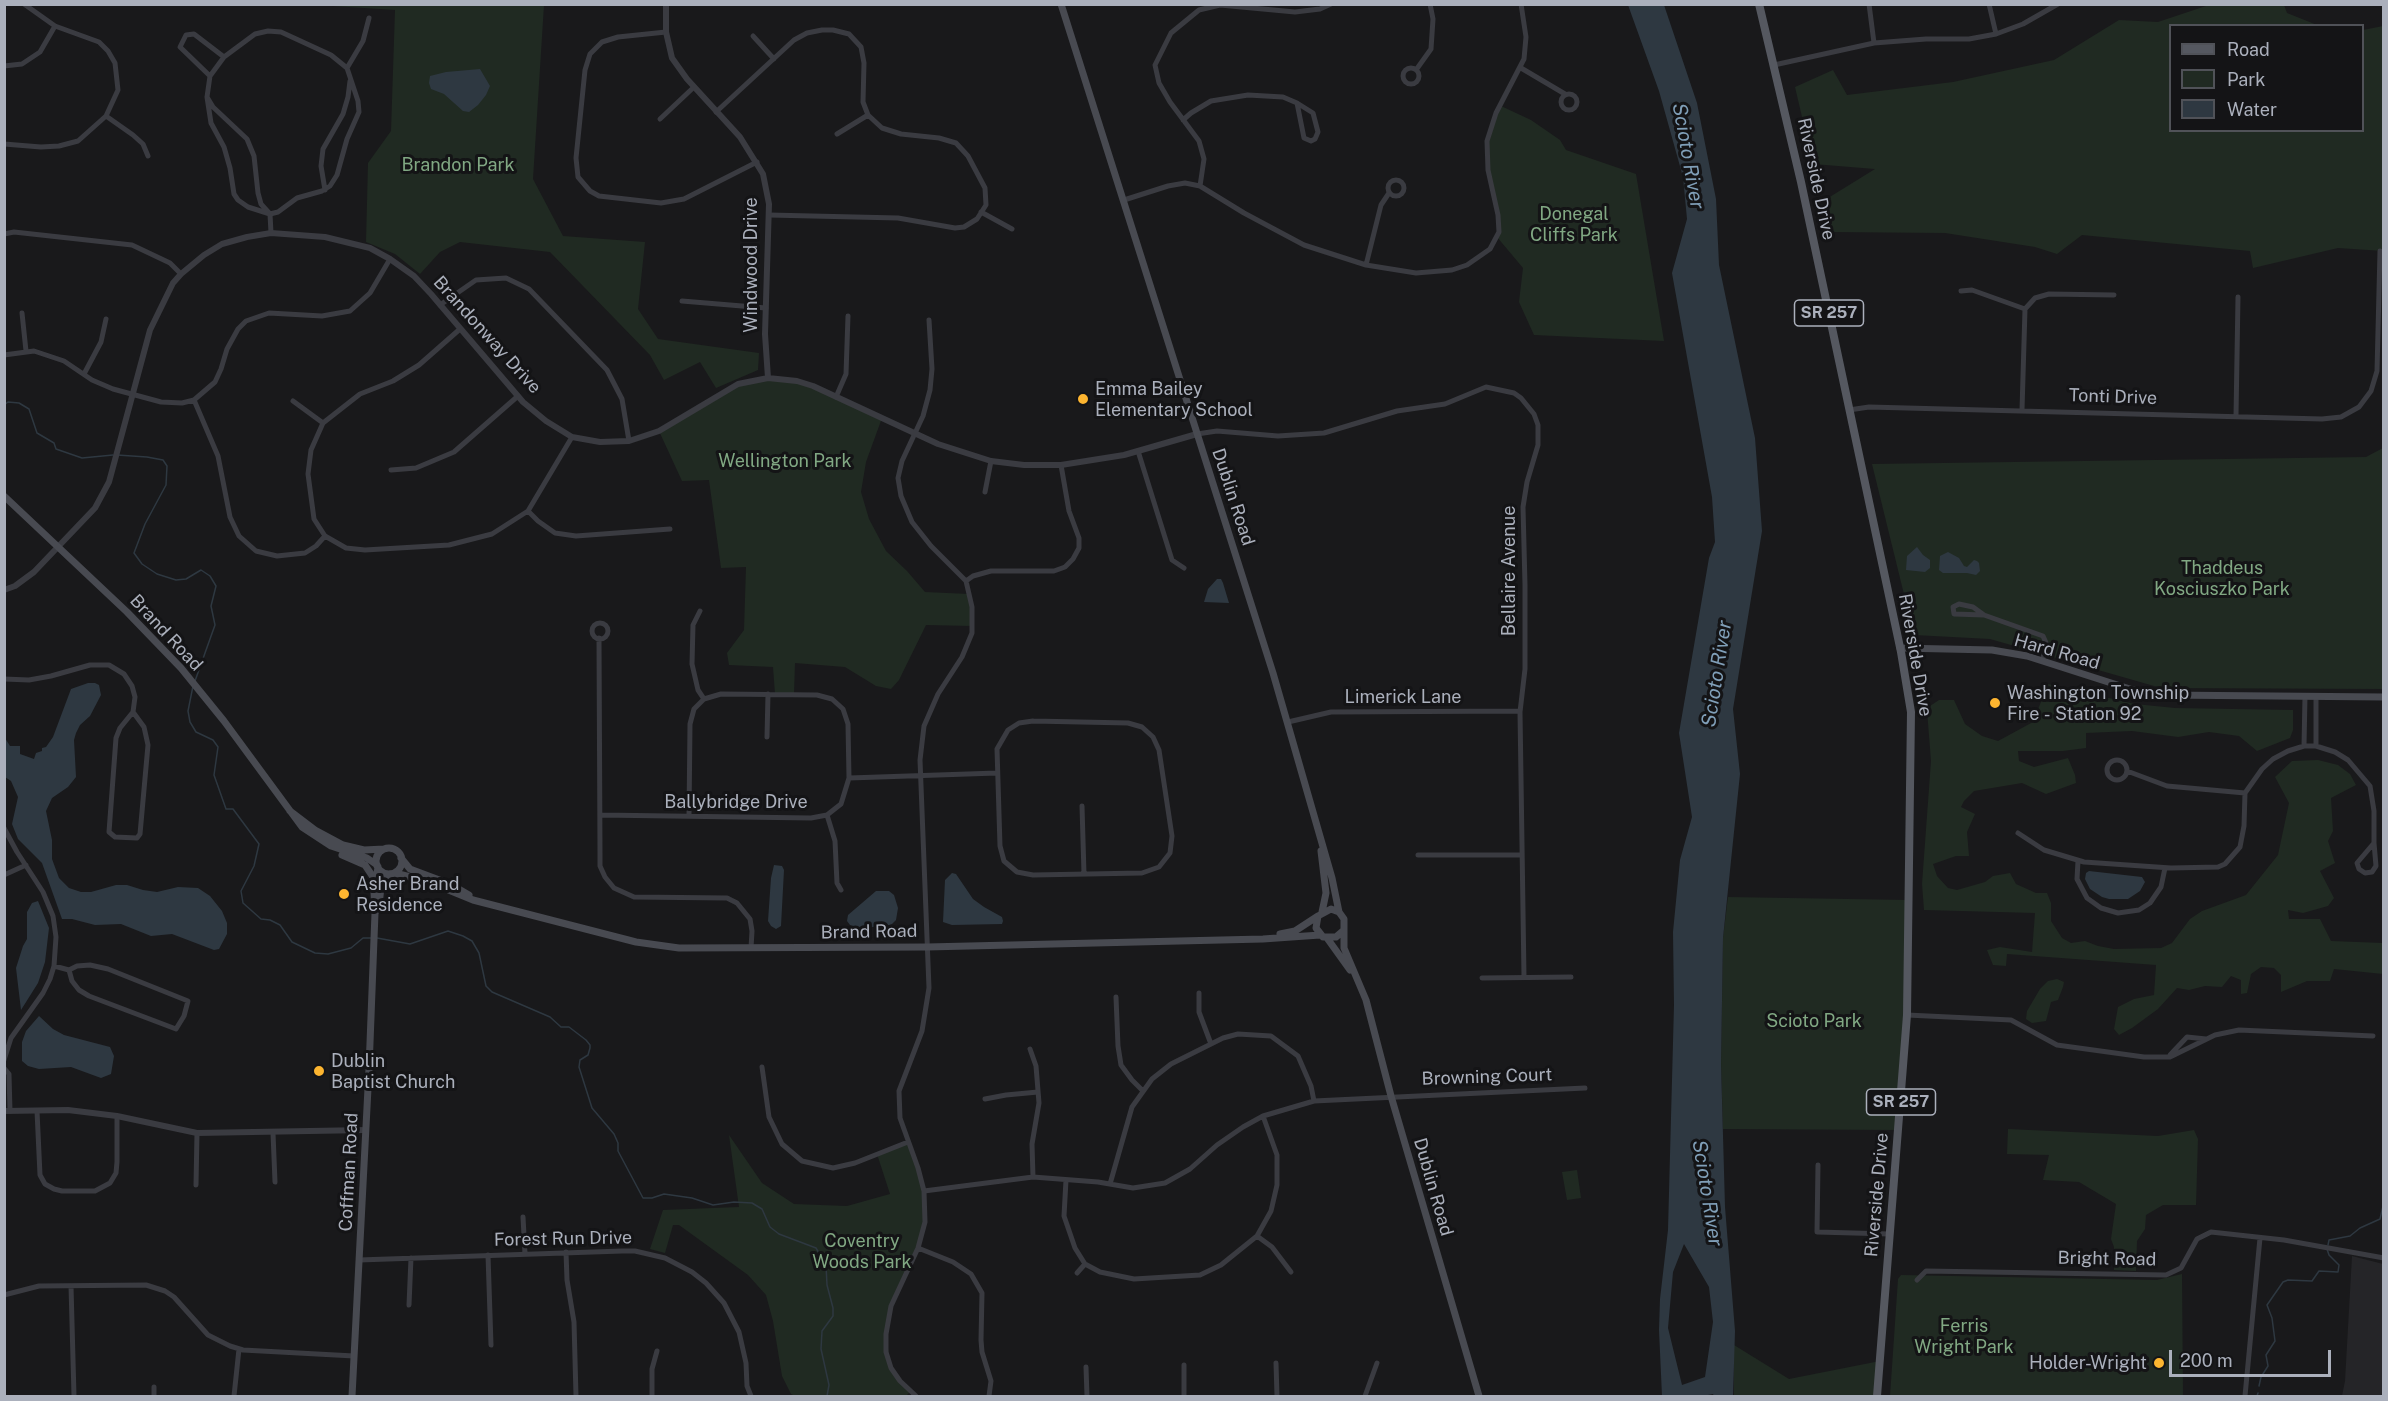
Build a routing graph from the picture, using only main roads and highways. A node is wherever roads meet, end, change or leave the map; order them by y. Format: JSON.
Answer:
{"nodes":[{"id":1,"x":1061,"y":4,"type":"edge"},
{"id":2,"x":1759,"y":4,"type":"edge"},
{"id":3,"x":4,"y":496,"type":"edge"},
{"id":4,"x":1900,"y":648,"type":"junction"},
{"id":5,"x":2384,"y":697,"type":"edge"},
{"id":6,"x":286,"y":808,"type":"junction"},
{"id":7,"x":1317,"y":828,"type":"junction"},
{"id":8,"x":331,"y":846,"type":"junction"},
{"id":9,"x":384,"y":849,"type":"junction"},
{"id":10,"x":401,"y":858,"type":"junction"},
{"id":11,"x":377,"y":866,"type":"junction"},
{"id":12,"x":392,"y":873,"type":"junction"},
{"id":13,"x":375,"y":880,"type":"junction"},
{"id":14,"x":482,"y":902,"type":"junction"},
{"id":15,"x":1339,"y":912,"type":"junction"},
{"id":16,"x":375,"y":913,"type":"junction"},
{"id":17,"x":1320,"y":914,"type":"junction"},
{"id":18,"x":1343,"y":931,"type":"junction"},
{"id":19,"x":1324,"y":937,"type":"junction"},
{"id":20,"x":1263,"y":939,"type":"junction"},
{"id":21,"x":1360,"y":985,"type":"junction"},
{"id":22,"x":352,"y":1396,"type":"edge"},
{"id":23,"x":1479,"y":1396,"type":"edge"},
{"id":24,"x":1877,"y":1396,"type":"edge"}],
"edges":[{"from":1,"to":7,"type":"main road","name":"Dublin Road"},
{"from":2,"to":4,"type":"main road","name":"Riverside Drive","number":"SR 257"},
{"from":3,"to":6,"type":"main road","name":"Brand Road"},
{"from":4,"to":5,"type":"main road","name":"Hard Road"},
{"from":4,"to":24,"type":"main road","name":"Riverside Drive","number":"SR 257"},
{"from":6,"to":8,"type":"main road","name":"Brand Road"},
{"from":6,"to":9,"type":"main road","name":"Brand Road"},
{"from":7,"to":15,"type":"main road","name":"Dublin Road"},
{"from":7,"to":17,"type":"main road","name":"Dublin Road"},
{"from":8,"to":11,"type":"main road","name":"Brand Road"},
{"from":8,"to":13,"type":"main road","name":"Brand Road"},
{"from":9,"to":10,"type":"main road"},
{"from":9,"to":11,"type":"main road"},
{"from":10,"to":12,"type":"main road"},
{"from":10,"to":14,"type":"main road","name":"Brand Road"},
{"from":11,"to":12,"type":"main road"},
{"from":11,"to":13,"type":"main road","name":"Coffman Road"},
{"from":12,"to":14,"type":"main road","name":"Brand Road"},
{"from":12,"to":16,"type":"main road","name":"Coffman Road"},
{"from":13,"to":16,"type":"main road","name":"Coffman Road"},
{"from":14,"to":20,"type":"main road","name":"Brand Road"},
{"from":15,"to":17,"type":"main road"},
{"from":15,"to":18,"type":"main road"},
{"from":16,"to":22,"type":"main road","name":"Coffman Road"},
{"from":17,"to":19,"type":"main road"},
{"from":17,"to":20,"type":"main road","name":"Brand Road"},
{"from":18,"to":19,"type":"main road"},
{"from":18,"to":21,"type":"main road","name":"Dublin Road"},
{"from":19,"to":20,"type":"main road","name":"Brand Road"},
{"from":19,"to":21,"type":"main road","name":"Dublin Road"},
{"from":21,"to":23,"type":"main road","name":"Dublin Road"}]}
